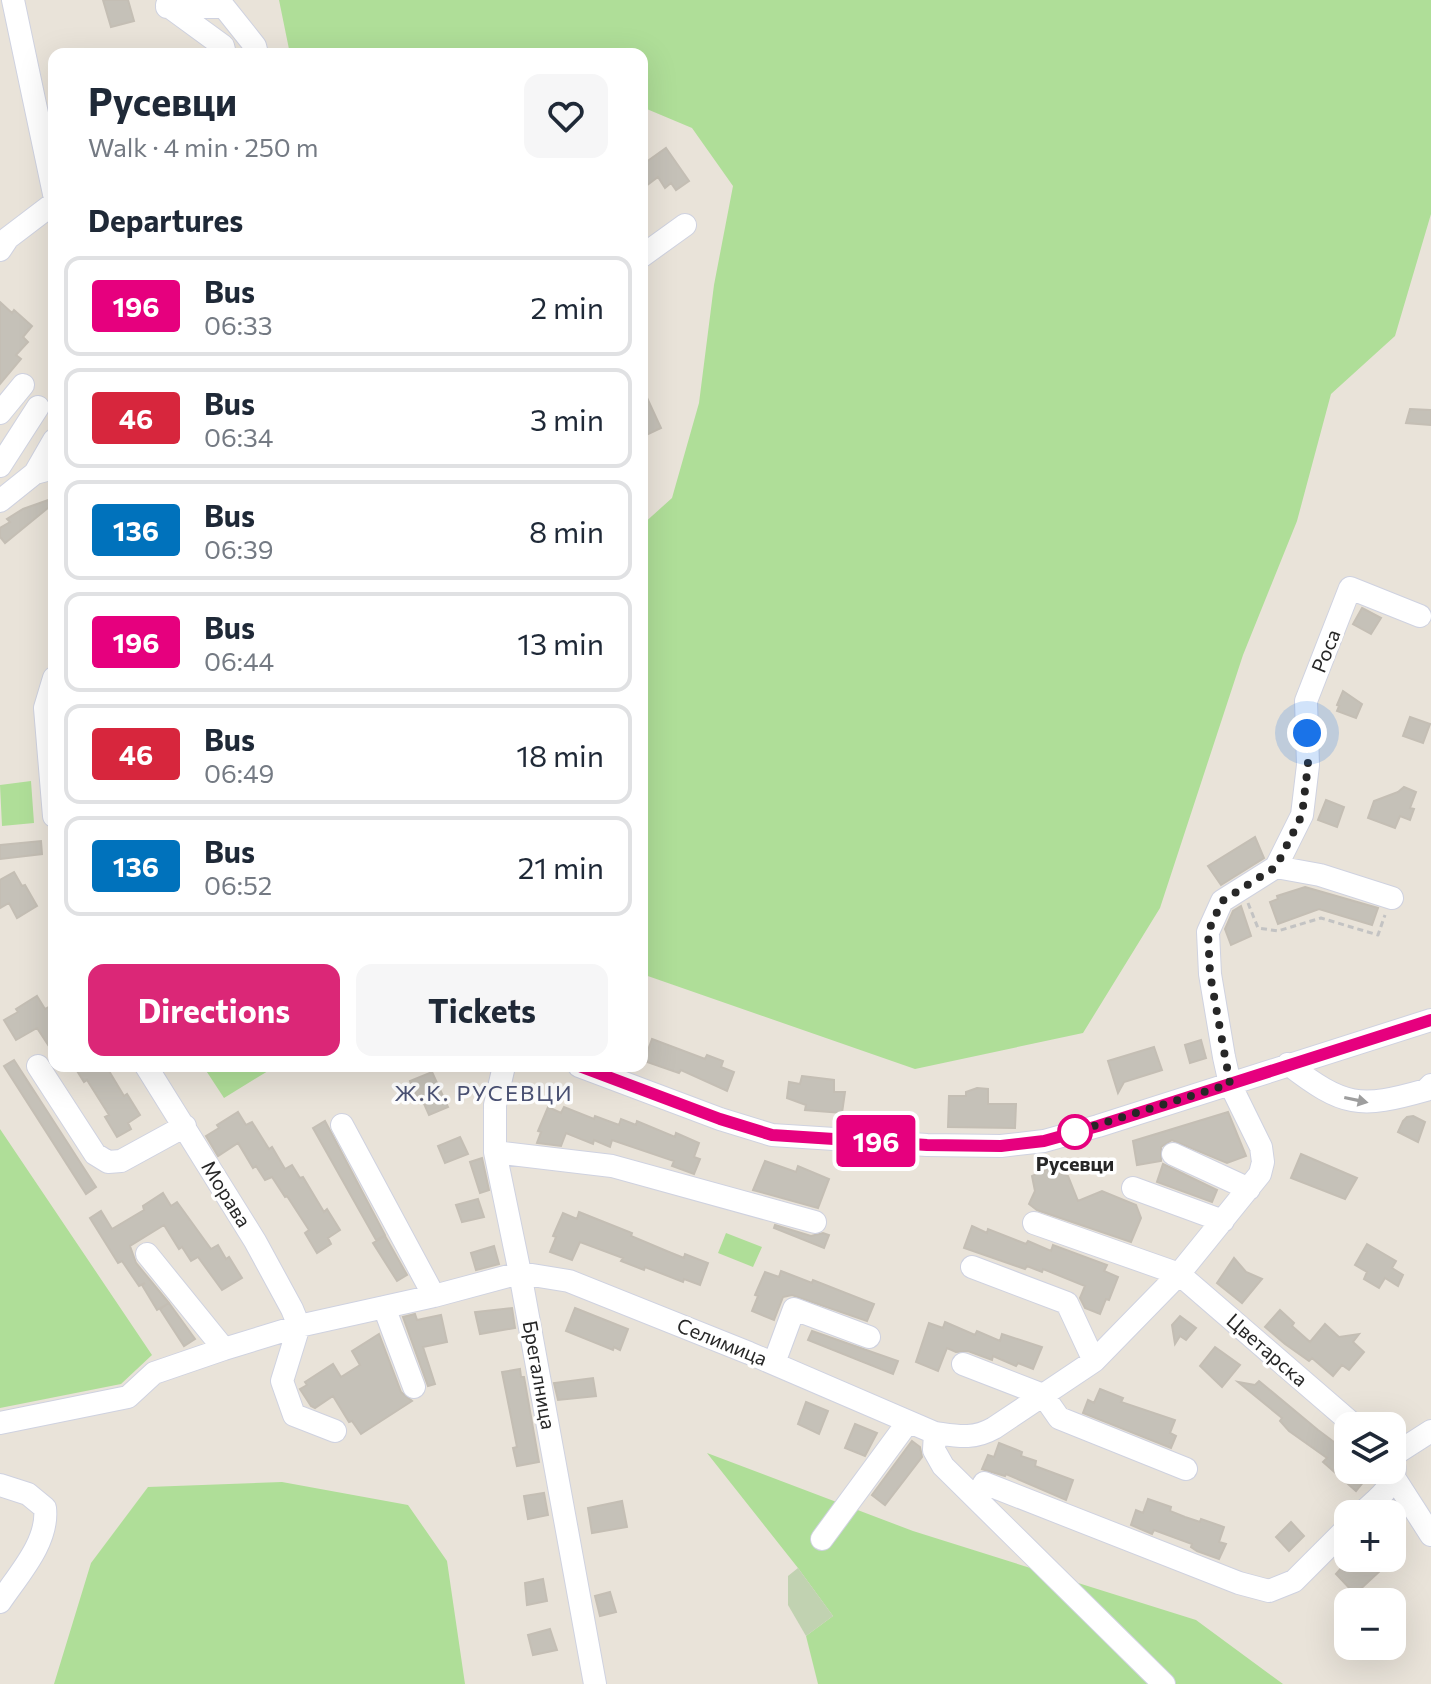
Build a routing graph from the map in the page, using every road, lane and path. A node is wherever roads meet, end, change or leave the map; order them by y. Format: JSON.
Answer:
{"nodes":[{"id":1,"x":13,"y":0,"type":"edge"},
{"id":2,"x":166,"y":3,"type":"edge"},
{"id":3,"x":224,"y":48,"type":"edge"},
{"id":4,"x":256,"y":48,"type":"edge"},
{"id":5,"x":48,"y":166,"type":"edge"},
{"id":6,"x":48,"y":208,"type":"edge"},
{"id":7,"x":685,"y":225,"type":"dead end"},
{"id":8,"x":0,"y":250,"type":"edge"},
{"id":9,"x":648,"y":252,"type":"edge"},
{"id":10,"x":23,"y":385,"type":"dead end"},
{"id":11,"x":38,"y":407,"type":"dead end"},
{"id":12,"x":0,"y":413,"type":"edge"},
{"id":13,"x":0,"y":466,"type":"edge"},
{"id":14,"x":44,"y":470,"type":"edge"},
{"id":15,"x":3,"y":491,"type":"edge"},
{"id":16,"x":1420,"y":616,"type":"dead end"},
{"id":17,"x":48,"y":701,"type":"edge"},
{"id":18,"x":48,"y":744,"type":"edge"},
{"id":19,"x":1276,"y":867,"type":"junction"},
{"id":20,"x":1242,"y":889,"type":"junction"},
{"id":21,"x":1392,"y":898,"type":"joint"},
{"id":22,"x":1431,"y":1020,"type":"edge"},
{"id":23,"x":1288,"y":1064,"type":"junction"},
{"id":24,"x":38,"y":1066,"type":"dead end"},
{"id":25,"x":150,"y":1072,"type":"edge"},
{"id":26,"x":503,"y":1072,"type":"edge"},
{"id":27,"x":595,"y":1072,"type":"edge"},
{"id":28,"x":1230,"y":1084,"type":"junction"},
{"id":29,"x":1431,"y":1085,"type":"edge"},
{"id":30,"x":342,"y":1125,"type":"dead end"},
{"id":31,"x":185,"y":1126,"type":"junction"},
{"id":32,"x":495,"y":1152,"type":"junction"},
{"id":33,"x":1173,"y":1154,"type":"dead end"},
{"id":34,"x":1133,"y":1188,"type":"dead end"},
{"id":35,"x":1249,"y":1189,"type":"junction"},
{"id":36,"x":1223,"y":1221,"type":"junction"},
{"id":37,"x":815,"y":1222,"type":"dead end"},
{"id":38,"x":1034,"y":1223,"type":"dead end"},
{"id":39,"x":147,"y":1254,"type":"dead end"},
{"id":40,"x":972,"y":1267,"type":"dead end"},
{"id":41,"x":520,"y":1273,"type":"junction"},
{"id":42,"x":1179,"y":1274,"type":"junction"},
{"id":43,"x":434,"y":1296,"type":"junction"},
{"id":44,"x":384,"y":1307,"type":"junction"},
{"id":45,"x":299,"y":1326,"type":"junction"},
{"id":46,"x":869,"y":1337,"type":"dead end"},
{"id":47,"x":224,"y":1349,"type":"junction"},
{"id":48,"x":1094,"y":1361,"type":"junction"},
{"id":49,"x":774,"y":1363,"type":"junction"},
{"id":50,"x":963,"y":1364,"type":"dead end"},
{"id":51,"x":414,"y":1387,"type":"dead end"},
{"id":52,"x":1043,"y":1395,"type":"junction"},
{"id":53,"x":1339,"y":1412,"type":"edge"},
{"id":54,"x":908,"y":1422,"type":"junction"},
{"id":55,"x":0,"y":1423,"type":"edge"},
{"id":56,"x":335,"y":1431,"type":"dead end"},
{"id":57,"x":1431,"y":1431,"type":"edge"},
{"id":58,"x":935,"y":1433,"type":"junction"},
{"id":59,"x":1406,"y":1455,"type":"edge"},
{"id":60,"x":1186,"y":1469,"type":"dead end"},
{"id":61,"x":984,"y":1483,"type":"dead end"},
{"id":62,"x":1404,"y":1484,"type":"edge"},
{"id":63,"x":0,"y":1485,"type":"edge"},
{"id":64,"x":1431,"y":1535,"type":"edge"},
{"id":65,"x":822,"y":1539,"type":"dead end"},
{"id":66,"x":1334,"y":1541,"type":"edge"},
{"id":67,"x":0,"y":1602,"type":"edge"},
{"id":68,"x":595,"y":1684,"type":"edge"},
{"id":69,"x":1164,"y":1684,"type":"edge"}],
"edges":[{"from":1,"to":5,"type":"street"},
{"from":2,"to":3,"type":"street"},
{"from":2,"to":4,"type":"street"},
{"from":6,"to":8,"type":"street"},
{"from":7,"to":9,"type":"street"},
{"from":10,"to":12,"type":"street"},
{"from":11,"to":13,"type":"street"},
{"from":14,"to":15,"type":"street"},
{"from":16,"to":19,"type":"street","name":"Роса"},
{"from":17,"to":18,"type":"street"},
{"from":19,"to":20,"type":"street"},
{"from":19,"to":21,"type":"street"},
{"from":20,"to":21,"type":"path"},
{"from":20,"to":28,"type":"street"},
{"from":22,"to":23,"type":"street"},
{"from":23,"to":28,"type":"street"},
{"from":23,"to":29,"type":"street","one_way":true},
{"from":24,"to":31,"type":"street"},
{"from":25,"to":31,"type":"street","name":"Морава"},
{"from":26,"to":32,"type":"street","name":"Брегалница"},
{"from":27,"to":28,"type":"street"},
{"from":28,"to":35,"type":"street","name":"Селимица"},
{"from":30,"to":43,"type":"street"},
{"from":31,"to":45,"type":"street","name":"Морава"},
{"from":32,"to":37,"type":"street"},
{"from":32,"to":41,"type":"street","name":"Брегалница"},
{"from":33,"to":35,"type":"street"},
{"from":34,"to":36,"type":"street"},
{"from":35,"to":36,"type":"street","name":"Селимица"},
{"from":36,"to":42,"type":"street","name":"Селимица"},
{"from":38,"to":42,"type":"street"},
{"from":39,"to":47,"type":"street"},
{"from":40,"to":48,"type":"street"},
{"from":41,"to":43,"type":"street","name":"Селимица"},
{"from":41,"to":49,"type":"street","name":"Селимица"},
{"from":41,"to":68,"type":"street","name":"Брегалница"},
{"from":42,"to":48,"type":"street","name":"Селимица"},
{"from":42,"to":53,"type":"street","name":"Цветарска"},
{"from":43,"to":44,"type":"street","name":"Селимица"},
{"from":44,"to":45,"type":"street","name":"Селимица"},
{"from":44,"to":51,"type":"street"},
{"from":45,"to":47,"type":"street","name":"Селимица"},
{"from":45,"to":56,"type":"street"},
{"from":46,"to":49,"type":"street"},
{"from":47,"to":55,"type":"street","name":"Селимица"},
{"from":48,"to":52,"type":"street","name":"Селимица"},
{"from":49,"to":54,"type":"street","name":"Селимица"},
{"from":50,"to":52,"type":"street"},
{"from":52,"to":58,"type":"street","name":"Селимица"},
{"from":52,"to":60,"type":"street"},
{"from":54,"to":58,"type":"street","name":"Селимица"},
{"from":54,"to":65,"type":"street"},
{"from":57,"to":59,"type":"street"},
{"from":58,"to":69,"type":"street"},
{"from":61,"to":66,"type":"street"},
{"from":62,"to":64,"type":"street"},
{"from":63,"to":67,"type":"street"}]}
